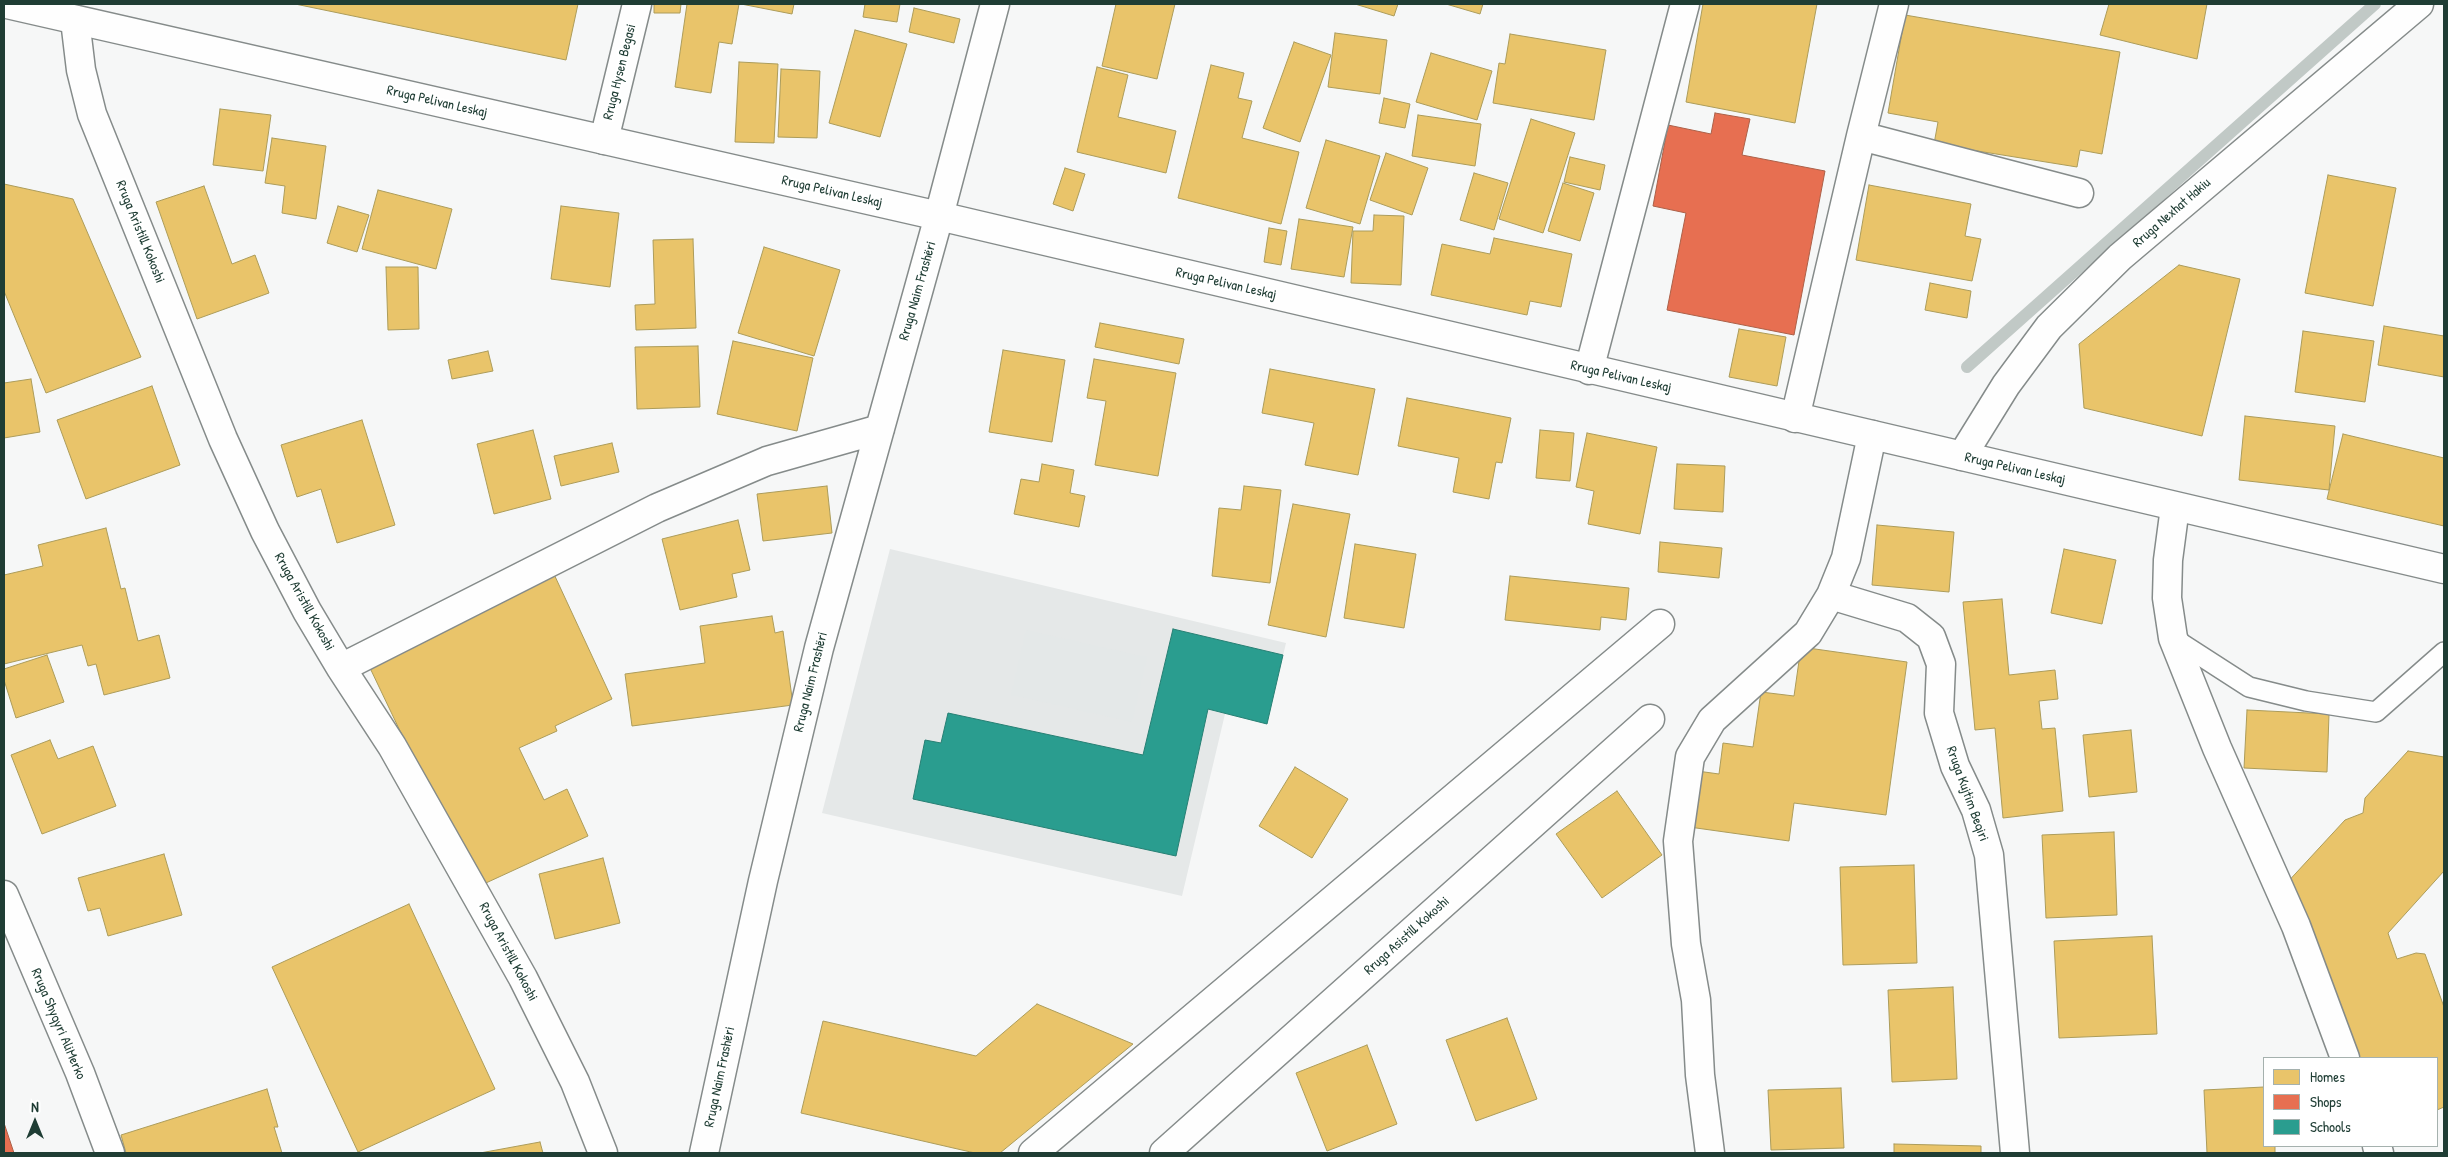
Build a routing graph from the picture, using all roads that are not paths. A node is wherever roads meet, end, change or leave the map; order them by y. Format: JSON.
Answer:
{"nodes":[{"id":1,"x":7,"y":4,"type":"edge"},
{"id":2,"x":637,"y":4,"type":"edge"},
{"id":3,"x":995,"y":4,"type":"edge"},
{"id":4,"x":1686,"y":4,"type":"edge"},
{"id":5,"x":1894,"y":4,"type":"edge"},
{"id":6,"x":2419,"y":4,"type":"edge"},
{"id":7,"x":75,"y":20,"type":"junction"},
{"id":8,"x":1861,"y":136,"type":"junction"},
{"id":9,"x":604,"y":140,"type":"junction"},
{"id":10,"x":2079,"y":193,"type":"dead end"},
{"id":11,"x":939,"y":216,"type":"junction"},
{"id":12,"x":1589,"y":370,"type":"junction"},
{"id":13,"x":1795,"y":418,"type":"junction"},
{"id":14,"x":880,"y":429,"type":"junction"},
{"id":15,"x":1872,"y":435,"type":"junction"},
{"id":16,"x":1962,"y":456,"type":"junction"},
{"id":17,"x":2175,"y":507,"type":"junction"},
{"id":18,"x":2444,"y":569,"type":"edge"},
{"id":19,"x":1831,"y":595,"type":"junction"},
{"id":20,"x":1660,"y":624,"type":"dead end"},
{"id":21,"x":2173,"y":638,"type":"junction"},
{"id":22,"x":2444,"y":652,"type":"edge"},
{"id":23,"x":341,"y":668,"type":"junction"},
{"id":24,"x":1650,"y":719,"type":"dead end"},
{"id":25,"x":4,"y":895,"type":"edge"},
{"id":26,"x":2345,"y":1057,"type":"edge"},
{"id":27,"x":110,"y":1153,"type":"edge"},
{"id":28,"x":603,"y":1153,"type":"edge"},
{"id":29,"x":704,"y":1153,"type":"edge"},
{"id":30,"x":1033,"y":1153,"type":"edge"},
{"id":31,"x":1164,"y":1153,"type":"edge"},
{"id":32,"x":1710,"y":1153,"type":"edge"},
{"id":33,"x":2015,"y":1153,"type":"edge"}],
"edges":[{"from":1,"to":7,"type":"street","name":"Rruga Pelivan Leskaj"},
{"from":2,"to":9,"type":"street","name":"Rruga Hysen Begasi"},
{"from":3,"to":11,"type":"street","name":"Rruga Naim Frashëri"},
{"from":4,"to":12,"type":"street"},
{"from":5,"to":8,"type":"street"},
{"from":6,"to":16,"type":"street","name":"Rruga Nexhat Hakiu"},
{"from":7,"to":9,"type":"street","name":"Rruga Pelivan Leskaj"},
{"from":7,"to":23,"type":"street","name":"Rruga Aristill Kokoshi"},
{"from":8,"to":10,"type":"street"},
{"from":8,"to":13,"type":"street"},
{"from":9,"to":11,"type":"street","name":"Rruga Pelivan Leskaj"},
{"from":11,"to":12,"type":"street","name":"Rruga Pelivan Leskaj"},
{"from":11,"to":14,"type":"street","name":"Rruga Naim Frashëri"},
{"from":12,"to":13,"type":"street","name":"Rruga Pelivan Leskaj"},
{"from":13,"to":15,"type":"street","name":"Rruga Pelivan Leskaj"},
{"from":14,"to":23,"type":"street"},
{"from":14,"to":29,"type":"street","name":"Rruga Naim Frashëri"},
{"from":15,"to":16,"type":"street","name":"Rruga Pelivan Leskaj"},
{"from":15,"to":19,"type":"street"},
{"from":16,"to":17,"type":"street","name":"Rruga Pelivan Leskaj"},
{"from":17,"to":18,"type":"street","name":"Rruga Pelivan Leskaj"},
{"from":17,"to":21,"type":"street"},
{"from":19,"to":32,"type":"street"},
{"from":19,"to":33,"type":"street","name":"Rruga Kujtim Beqiri"},
{"from":20,"to":30,"type":"street"},
{"from":21,"to":22,"type":"lane"},
{"from":21,"to":26,"type":"street"},
{"from":23,"to":28,"type":"street","name":"Rruga Aristill Kokoshi"},
{"from":24,"to":31,"type":"street","name":"Rruga Asistill Kokoshi"},
{"from":25,"to":27,"type":"street","name":"Rruga Shyqyri AliMerko"}]}
